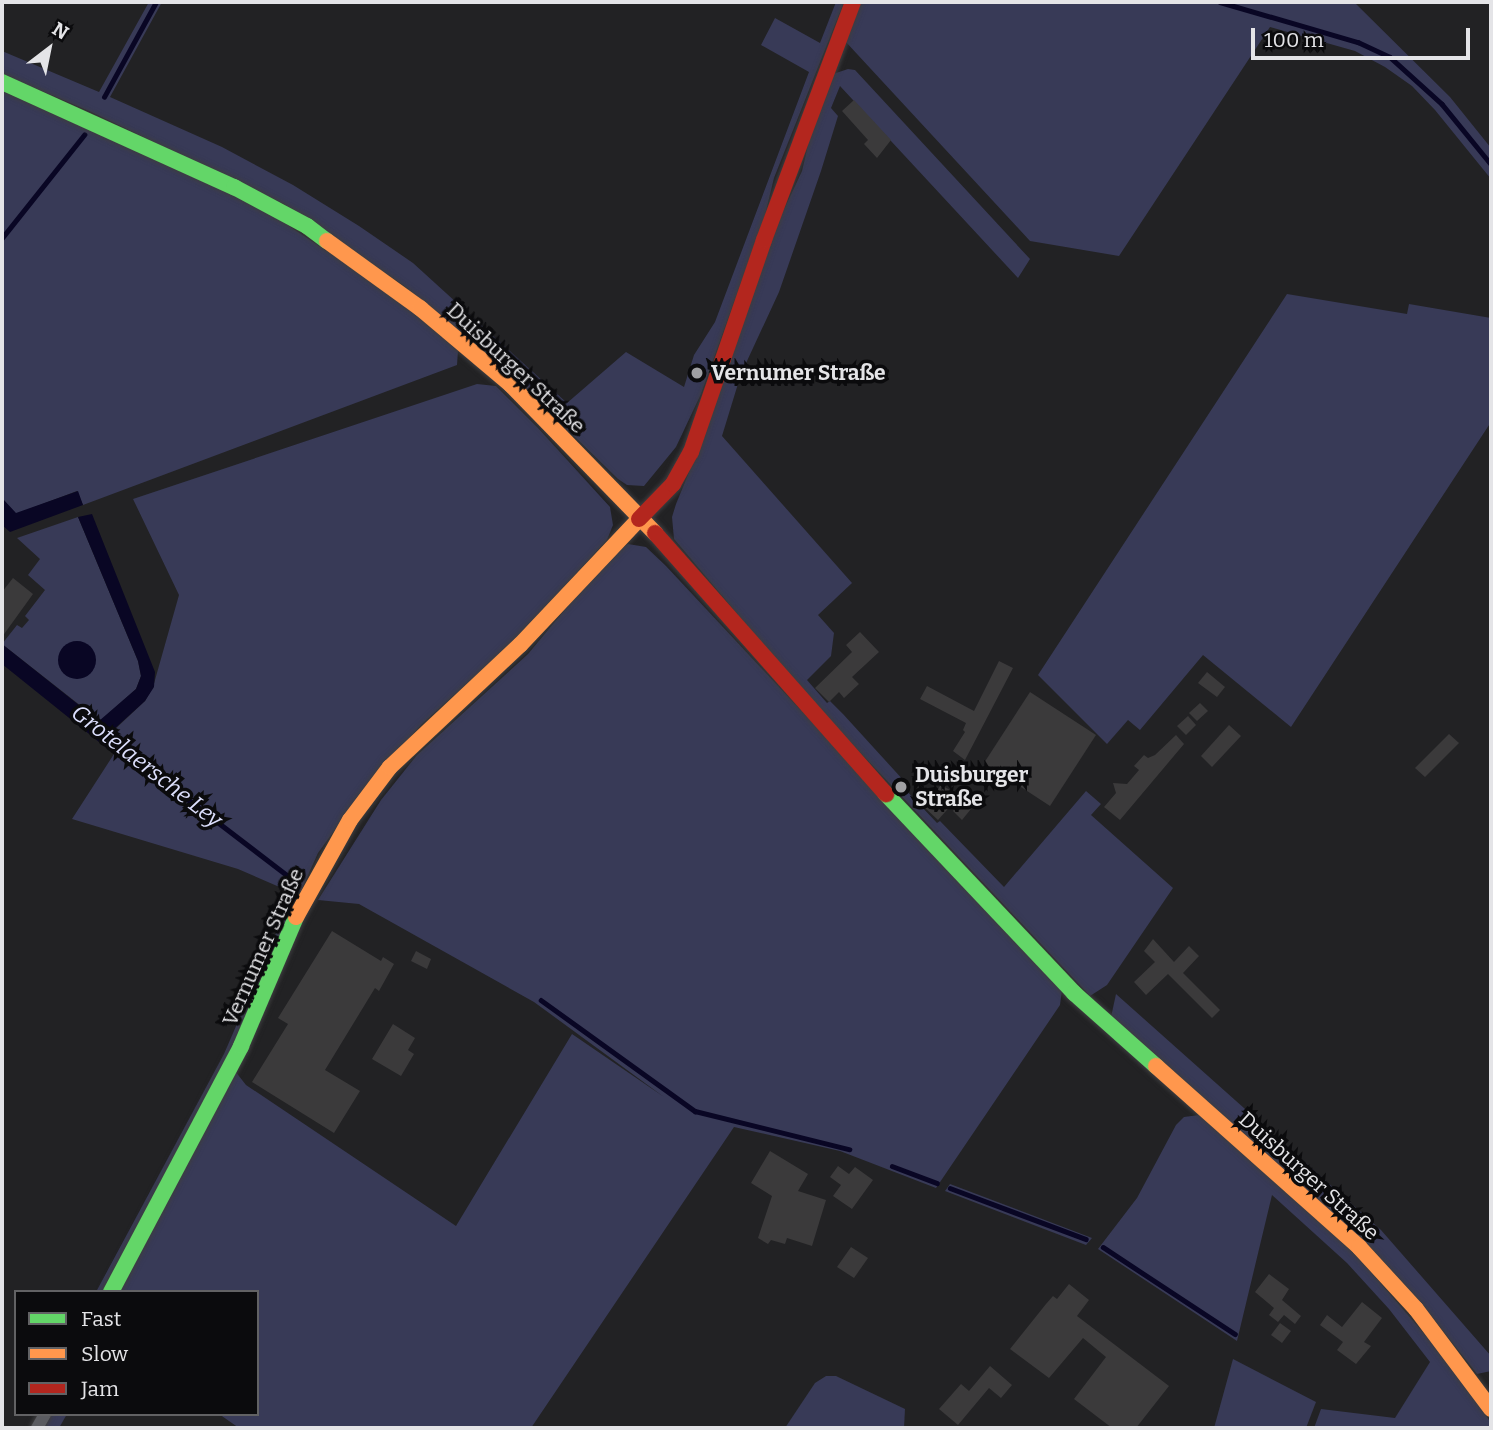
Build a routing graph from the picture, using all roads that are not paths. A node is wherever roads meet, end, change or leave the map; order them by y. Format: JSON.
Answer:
{"nodes":[{"id":1,"x":853,"y":2,"type":"edge"},
{"id":2,"x":2,"y":82,"type":"edge"},
{"id":3,"x":641,"y":520,"type":"junction"},
{"id":4,"x":112,"y":1290,"type":"edge"},
{"id":5,"x":1491,"y":1409,"type":"edge"}],
"edges":[{"from":1,"to":3,"type":"main road","name":"Vernumer Straße"},
{"from":2,"to":3,"type":"main road","name":"Duisburger Straße"},
{"from":3,"to":4,"type":"main road","name":"Vernumer Straße"},
{"from":3,"to":5,"type":"main road","name":"Duisburger Straße"}]}
